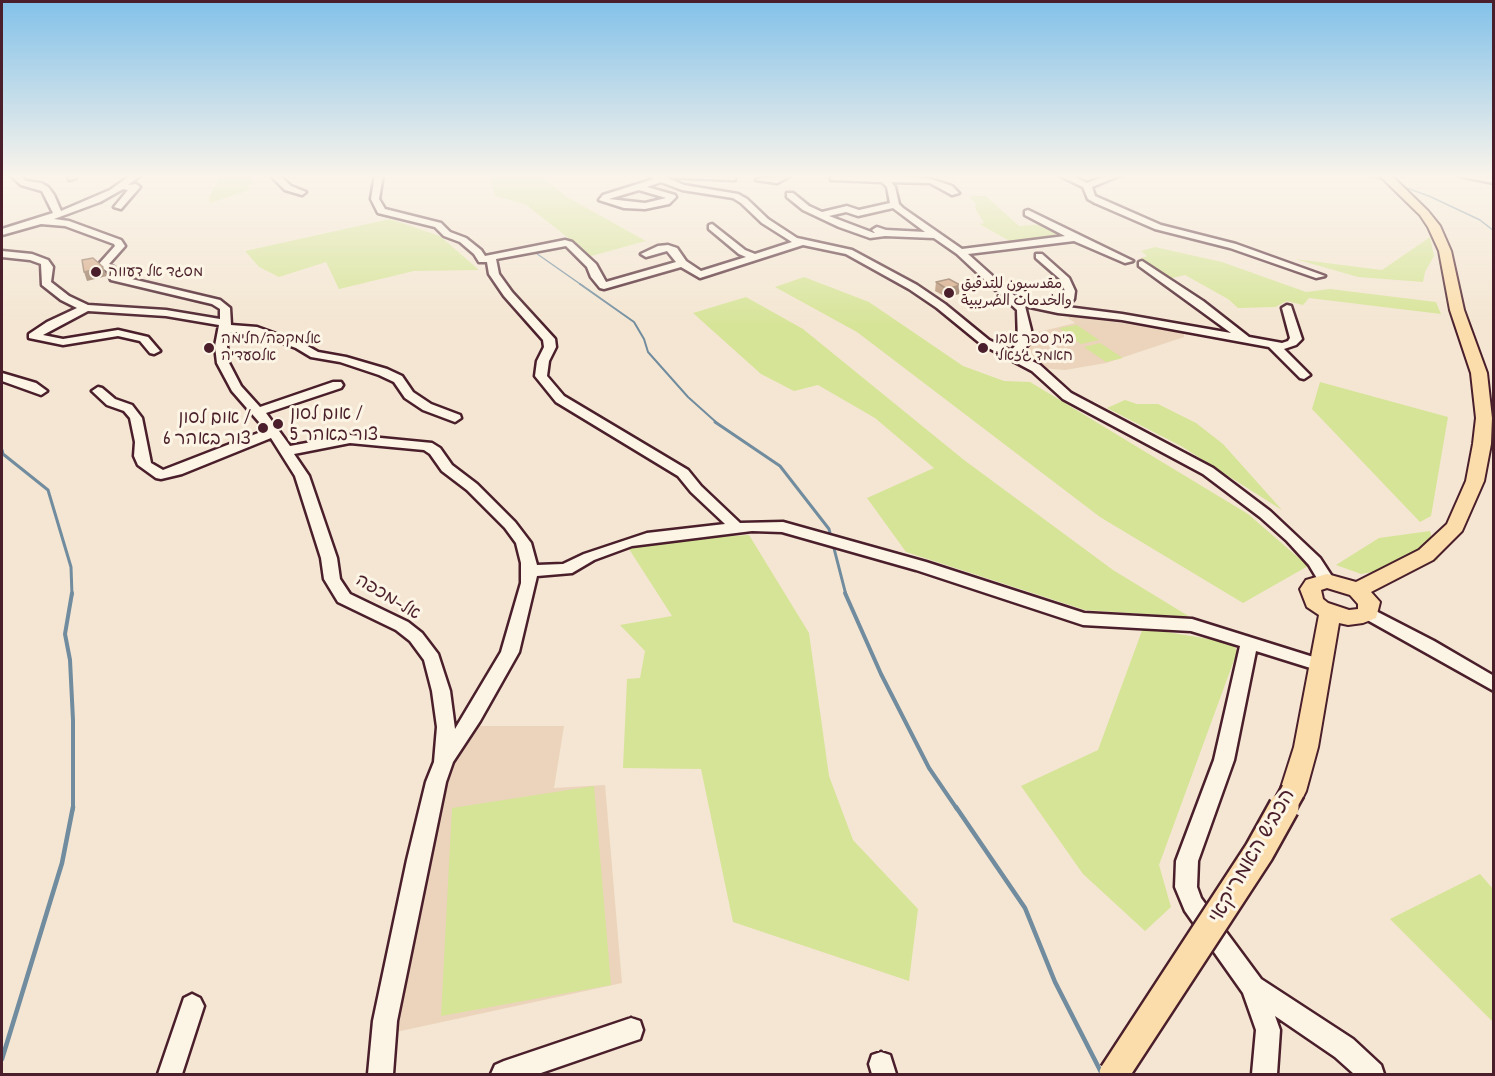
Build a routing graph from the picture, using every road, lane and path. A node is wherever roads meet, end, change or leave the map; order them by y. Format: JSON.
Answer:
{"nodes":[{"id":1,"x":26,"y":225,"type":"edge"},
{"id":2,"x":72,"y":225,"type":"edge"},
{"id":3,"x":438,"y":225,"type":"edge"},
{"id":4,"x":772,"y":225,"type":"edge"},
{"id":5,"x":846,"y":225,"type":"edge"},
{"id":6,"x":921,"y":225,"type":"edge"},
{"id":7,"x":1051,"y":225,"type":"edge"},
{"id":8,"x":1154,"y":225,"type":"edge"},
{"id":9,"x":1433,"y":225,"type":"edge"},
{"id":10,"x":712,"y":227,"type":"dead end"},
{"id":11,"x":871,"y":228,"type":"dead end"},
{"id":12,"x":2,"y":232,"type":"edge"},
{"id":13,"x":885,"y":233,"type":"junction"},
{"id":14,"x":934,"y":235,"type":"junction"},
{"id":15,"x":1075,"y":238,"type":"junction"},
{"id":16,"x":802,"y":242,"type":"junction"},
{"id":17,"x":960,"y":252,"type":"junction"},
{"id":18,"x":2,"y":254,"type":"edge"},
{"id":19,"x":646,"y":254,"type":"dead end"},
{"id":20,"x":752,"y":256,"type":"junction"},
{"id":21,"x":1039,"y":256,"type":"dead end"},
{"id":22,"x":491,"y":257,"type":"junction"},
{"id":23,"x":1128,"y":261,"type":"dead end"},
{"id":24,"x":682,"y":263,"type":"junction"},
{"id":25,"x":1142,"y":264,"type":"dead end"},
{"id":26,"x":1320,"y":276,"type":"dead end"},
{"id":27,"x":1013,"y":300,"type":"junction"},
{"id":28,"x":86,"y":308,"type":"junction"},
{"id":29,"x":1287,"y":308,"type":"dead end"},
{"id":30,"x":1058,"y":310,"type":"junction"},
{"id":31,"x":225,"y":325,"type":"junction"},
{"id":32,"x":1246,"y":339,"type":"junction"},
{"id":33,"x":1272,"y":344,"type":"junction"},
{"id":34,"x":154,"y":351,"type":"dead end"},
{"id":35,"x":1013,"y":356,"type":"junction"},
{"id":36,"x":1304,"y":375,"type":"dead end"},
{"id":37,"x":2,"y":377,"type":"edge"},
{"id":38,"x":337,"y":385,"type":"dead end"},
{"id":39,"x":98,"y":391,"type":"dead end"},
{"id":40,"x":41,"y":392,"type":"dead end"},
{"id":41,"x":257,"y":412,"type":"junction"},
{"id":42,"x":455,"y":418,"type":"dead end"},
{"id":43,"x":274,"y":432,"type":"junction"},
{"id":44,"x":287,"y":451,"type":"junction"},
{"id":45,"x":737,"y":528,"type":"junction"},
{"id":46,"x":530,"y":571,"type":"junction"},
{"id":47,"x":1328,"y":581,"type":"junction"},
{"id":48,"x":1357,"y":590,"type":"junction"},
{"id":49,"x":1330,"y":613,"type":"junction"},
{"id":50,"x":1368,"y":613,"type":"junction"},
{"id":51,"x":1250,"y":642,"type":"junction"},
{"id":52,"x":1320,"y":664,"type":"junction"},
{"id":53,"x":1494,"y":685,"type":"edge"},
{"id":54,"x":444,"y":762,"type":"junction"},
{"id":55,"x":1253,"y":987,"type":"junction"},
{"id":56,"x":192,"y":1006,"type":"dead end"},
{"id":57,"x":631,"y":1030,"type":"dead end"},
{"id":58,"x":170,"y":1074,"type":"edge"},
{"id":59,"x":380,"y":1074,"type":"edge"},
{"id":60,"x":504,"y":1074,"type":"edge"},
{"id":61,"x":1114,"y":1074,"type":"edge"},
{"id":62,"x":1264,"y":1074,"type":"edge"},
{"id":63,"x":1372,"y":1074,"type":"edge"}],
"edges":[{"from":1,"to":12,"type":"street"},
{"from":2,"to":31,"type":"street"},
{"from":3,"to":22,"type":"street"},
{"from":4,"to":16,"type":"street"},
{"from":5,"to":13,"type":"street"},
{"from":6,"to":14,"type":"street"},
{"from":7,"to":15,"type":"street"},
{"from":8,"to":26,"type":"street"},
{"from":9,"to":48,"type":"main road"},
{"from":10,"to":20,"type":"street"},
{"from":11,"to":13,"type":"street"},
{"from":13,"to":14,"type":"street"},
{"from":14,"to":17,"type":"street"},
{"from":15,"to":17,"type":"street"},
{"from":15,"to":23,"type":"street"},
{"from":16,"to":20,"type":"street"},
{"from":16,"to":35,"type":"street"},
{"from":17,"to":27,"type":"street"},
{"from":18,"to":28,"type":"street"},
{"from":19,"to":24,"type":"street"},
{"from":20,"to":24,"type":"street"},
{"from":21,"to":30,"type":"street"},
{"from":22,"to":24,"type":"street"},
{"from":22,"to":45,"type":"street"},
{"from":25,"to":32,"type":"street"},
{"from":27,"to":30,"type":"street"},
{"from":27,"to":35,"type":"street"},
{"from":28,"to":31,"type":"street"},
{"from":28,"to":34,"type":"street"},
{"from":29,"to":33,"type":"street"},
{"from":30,"to":32,"type":"street"},
{"from":31,"to":41,"type":"street","name":"אל-מכפה"},
{"from":31,"to":42,"type":"street"},
{"from":32,"to":33,"type":"street"},
{"from":33,"to":36,"type":"street"},
{"from":35,"to":47,"type":"street"},
{"from":37,"to":40,"type":"street"},
{"from":38,"to":41,"type":"street"},
{"from":39,"to":43,"type":"street"},
{"from":41,"to":43,"type":"street","name":"אל-מכפה"},
{"from":43,"to":44,"type":"street","name":"אל-מכפה"},
{"from":44,"to":46,"type":"street"},
{"from":44,"to":54,"type":"street","name":"אל-מכפה"},
{"from":45,"to":46,"type":"street"},
{"from":45,"to":51,"type":"street"},
{"from":46,"to":54,"type":"street"},
{"from":47,"to":48,"type":"main road"},
{"from":47,"to":49,"type":"main road"},
{"from":48,"to":50,"type":"main road"},
{"from":49,"to":50,"type":"main road"},
{"from":49,"to":52,"type":"main road","name":"הכביש האמריקאי"},
{"from":50,"to":53,"type":"street"},
{"from":51,"to":52,"type":"street"},
{"from":51,"to":55,"type":"street"},
{"from":52,"to":61,"type":"main road","name":"הכביש האמריקאי","bridge":true},
{"from":54,"to":59,"type":"street","name":"אל-מכפה"},
{"from":55,"to":62,"type":"street"},
{"from":55,"to":63,"type":"street"},
{"from":56,"to":58,"type":"street"},
{"from":57,"to":60,"type":"street"}]}
